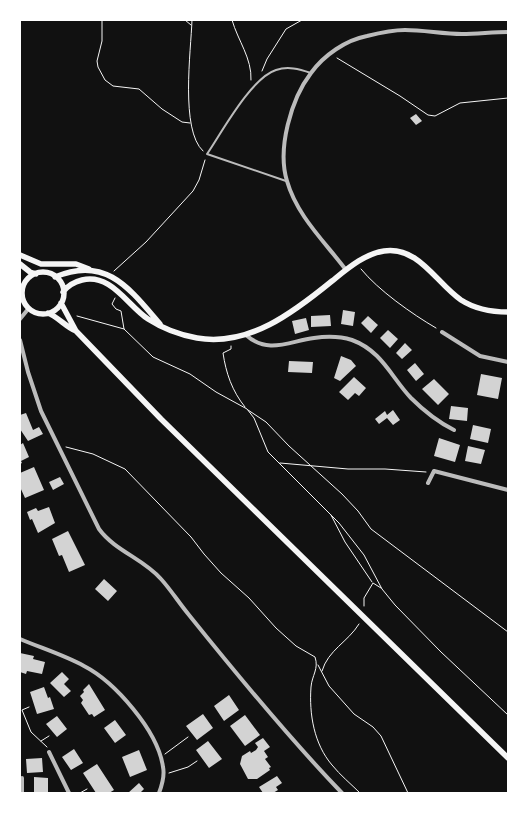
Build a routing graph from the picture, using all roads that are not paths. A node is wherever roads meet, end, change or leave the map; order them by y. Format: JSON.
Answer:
{"nodes":[{"id":1,"x":508,"y":32,"type":"edge"},
{"id":2,"x":311,"y":73,"type":"junction"},
{"id":3,"x":286,"y":181,"type":"junction"},
{"id":4,"x":20,"y":255,"type":"edge"},
{"id":5,"x":20,"y":264,"type":"edge"},
{"id":6,"x":91,"y":270,"type":"junction"},
{"id":7,"x":346,"y":270,"type":"junction"},
{"id":8,"x":36,"y":274,"type":"junction"},
{"id":9,"x":55,"y":277,"type":"junction"},
{"id":10,"x":20,"y":279,"type":"edge"},
{"id":11,"x":24,"y":285,"type":"junction"},
{"id":12,"x":63,"y":292,"type":"junction"},
{"id":13,"x":61,"y":304,"type":"junction"},
{"id":14,"x":29,"y":308,"type":"junction"},
{"id":15,"x":508,"y":312,"type":"edge"},
{"id":16,"x":48,"y":313,"type":"junction"},
{"id":17,"x":20,"y":320,"type":"edge"},
{"id":18,"x":161,"y":326,"type":"junction"},
{"id":19,"x":76,"y":331,"type":"junction"},
{"id":20,"x":442,"y":332,"type":"road end"},
{"id":21,"x":246,"y":334,"type":"junction"},
{"id":22,"x":20,"y":340,"type":"edge"},
{"id":23,"x":508,"y":362,"type":"edge"},
{"id":24,"x":454,"y":430,"type":"dead end"},
{"id":25,"x":428,"y":482,"type":"dead end"},
{"id":26,"x":508,"y":490,"type":"edge"},
{"id":27,"x":20,"y":639,"type":"edge"},
{"id":28,"x":49,"y":752,"type":"dead end"},
{"id":29,"x":508,"y":758,"type":"edge"},
{"id":30,"x":22,"y":778,"type":"dead end"},
{"id":31,"x":22,"y":793,"type":"edge"},
{"id":32,"x":69,"y":793,"type":"edge"},
{"id":33,"x":158,"y":793,"type":"edge"},
{"id":34,"x":342,"y":793,"type":"edge"}],
"edges":[{"from":1,"to":2,"type":"street"},
{"from":2,"to":3,"type":"street"},
{"from":2,"to":3,"type":"lane"},
{"from":3,"to":7,"type":"street"},
{"from":4,"to":6,"type":"main road"},
{"from":5,"to":8,"type":"main road"},
{"from":6,"to":9,"type":"main road"},
{"from":6,"to":18,"type":"main road"},
{"from":7,"to":15,"type":"main road"},
{"from":7,"to":21,"type":"main road"},
{"from":8,"to":9,"type":"main road"},
{"from":8,"to":11,"type":"main road"},
{"from":9,"to":12,"type":"main road"},
{"from":10,"to":11,"type":"main road"},
{"from":11,"to":14,"type":"main road"},
{"from":12,"to":13,"type":"main road"},
{"from":12,"to":18,"type":"main road"},
{"from":13,"to":16,"type":"main road"},
{"from":13,"to":19,"type":"main road"},
{"from":14,"to":16,"type":"main road"},
{"from":14,"to":17,"type":"street"},
{"from":16,"to":19,"type":"main road"},
{"from":18,"to":21,"type":"main road"},
{"from":19,"to":29,"type":"main road"},
{"from":20,"to":23,"type":"street"},
{"from":21,"to":24,"type":"street"},
{"from":22,"to":34,"type":"street"},
{"from":25,"to":26,"type":"street"},
{"from":27,"to":33,"type":"street"},
{"from":28,"to":32,"type":"street"},
{"from":30,"to":31,"type":"street"}]}
